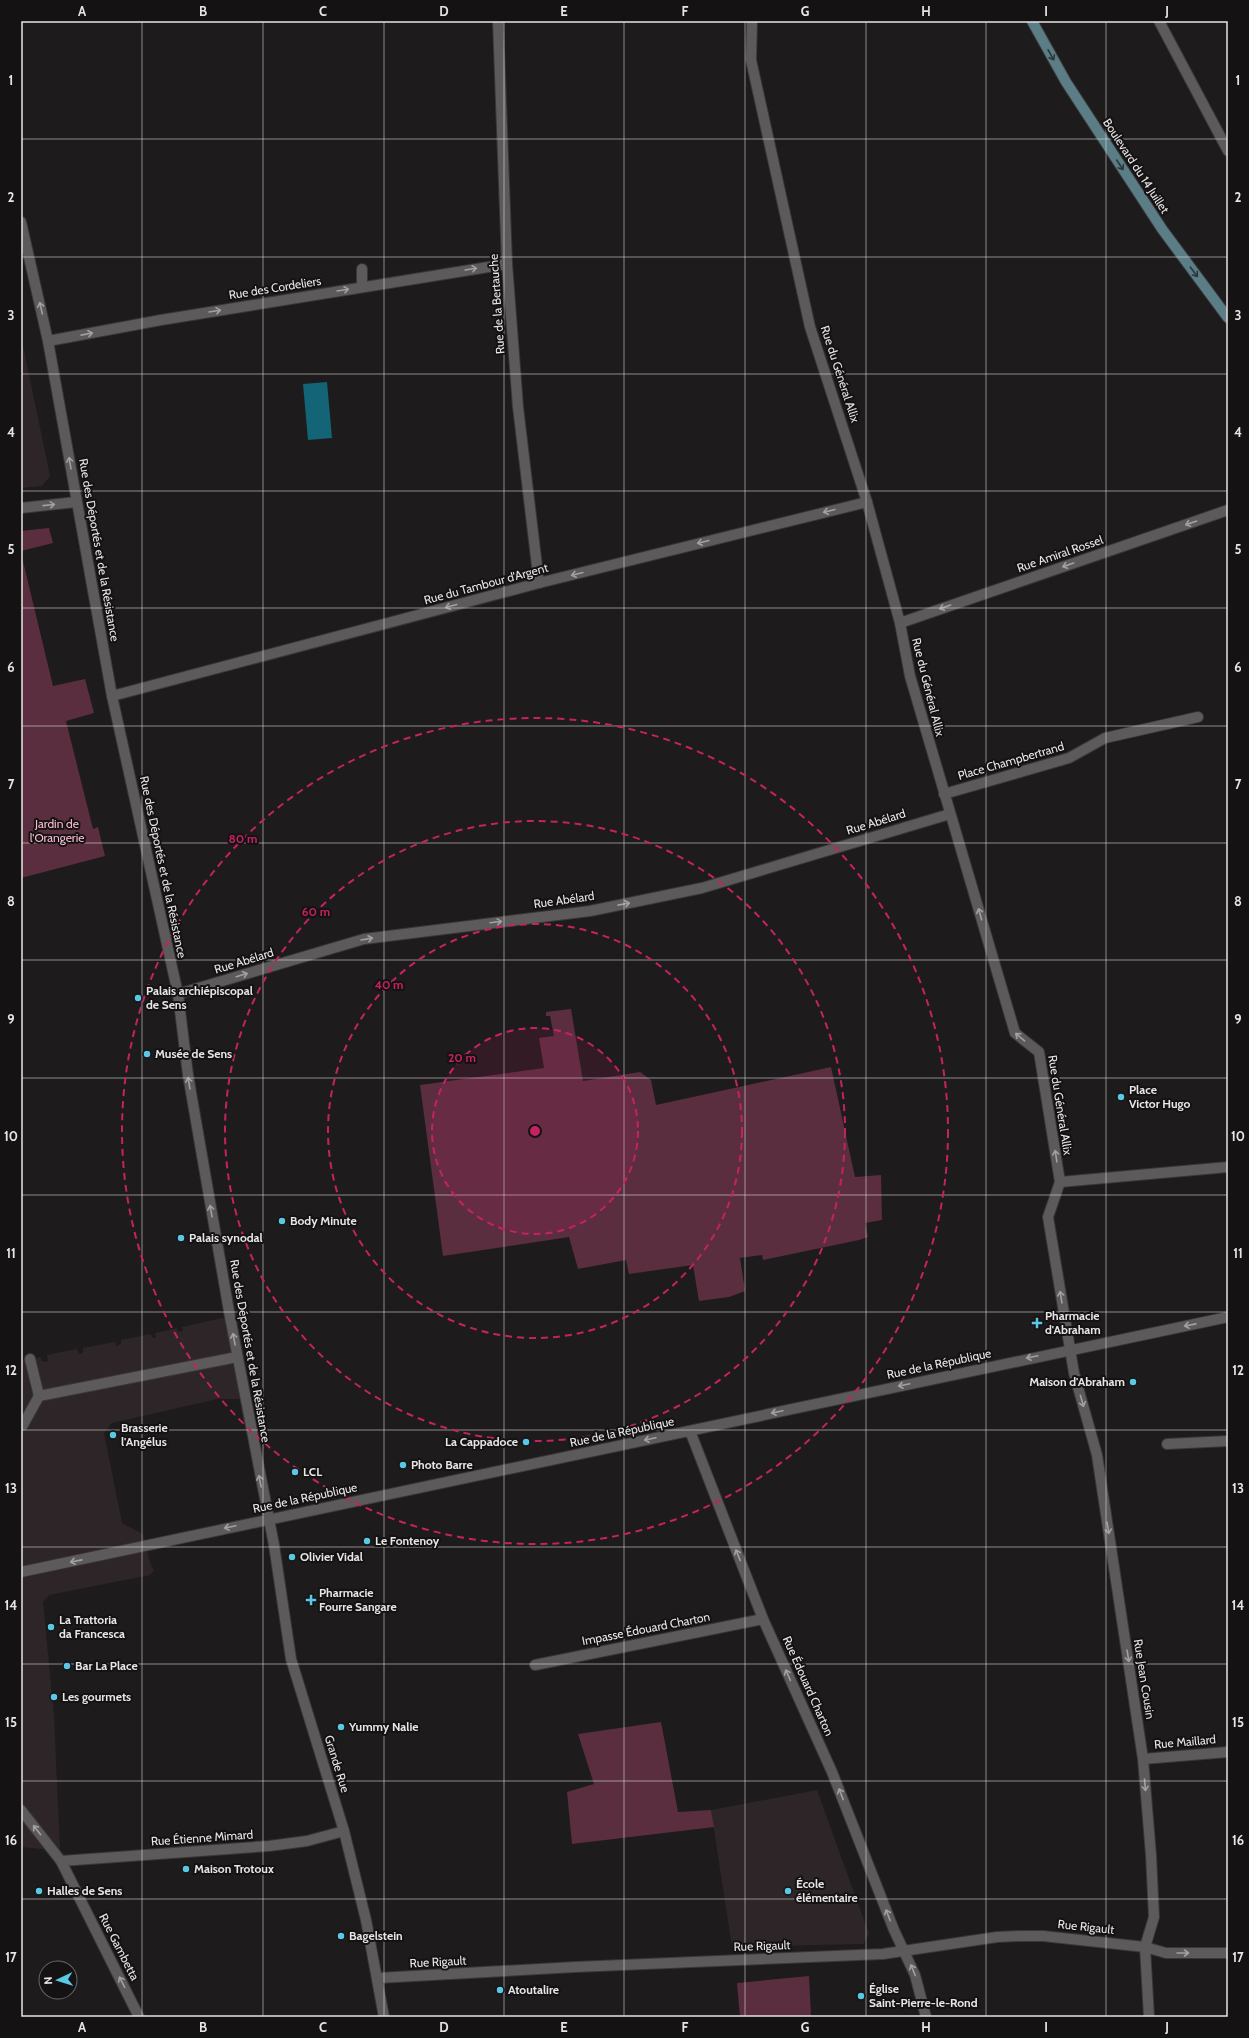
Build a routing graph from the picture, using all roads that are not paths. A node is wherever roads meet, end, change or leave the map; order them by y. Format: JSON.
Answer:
{"nodes":[{"id":1,"x":498,"y":21,"type":"edge"},
{"id":2,"x":752,"y":21,"type":"edge"},
{"id":3,"x":1032,"y":21,"type":"edge"},
{"id":4,"x":1159,"y":21,"type":"edge"},
{"id":5,"x":1228,"y":151,"type":"edge"},
{"id":6,"x":21,"y":222,"type":"edge"},
{"id":7,"x":507,"y":264,"type":"junction"},
{"id":8,"x":362,"y":269,"type":"dead end"},
{"id":9,"x":362,"y":287,"type":"junction"},
{"id":10,"x":1228,"y":318,"type":"edge"},
{"id":11,"x":48,"y":341,"type":"junction"},
{"id":12,"x":76,"y":502,"type":"junction"},
{"id":13,"x":867,"y":502,"type":"junction"},
{"id":14,"x":21,"y":508,"type":"edge"},
{"id":15,"x":1228,"y":510,"type":"edge"},
{"id":16,"x":539,"y":583,"type":"junction"},
{"id":17,"x":900,"y":623,"type":"junction"},
{"id":18,"x":112,"y":696,"type":"junction"},
{"id":19,"x":1198,"y":717,"type":"dead end"},
{"id":20,"x":944,"y":794,"type":"junction"},
{"id":21,"x":950,"y":814,"type":"junction"},
{"id":22,"x":178,"y":994,"type":"junction"},
{"id":23,"x":1228,"y":1167,"type":"edge"},
{"id":24,"x":1060,"y":1182,"type":"junction"},
{"id":25,"x":1228,"y":1317,"type":"edge"},
{"id":26,"x":1070,"y":1349,"type":"junction"},
{"id":27,"x":237,"y":1357,"type":"junction"},
{"id":28,"x":30,"y":1359,"type":"dead end"},
{"id":29,"x":39,"y":1396,"type":"junction"},
{"id":30,"x":21,"y":1425,"type":"edge"},
{"id":31,"x":690,"y":1431,"type":"junction"},
{"id":32,"x":1228,"y":1441,"type":"edge"},
{"id":33,"x":1167,"y":1444,"type":"dead end"},
{"id":34,"x":268,"y":1519,"type":"junction"},
{"id":35,"x":21,"y":1572,"type":"edge"},
{"id":36,"x":763,"y":1619,"type":"junction"},
{"id":37,"x":535,"y":1665,"type":"dead end"},
{"id":38,"x":1228,"y":1752,"type":"edge"},
{"id":39,"x":1143,"y":1759,"type":"junction"},
{"id":40,"x":21,"y":1810,"type":"edge"},
{"id":41,"x":344,"y":1831,"type":"junction"},
{"id":42,"x":61,"y":1861,"type":"junction"},
{"id":43,"x":1145,"y":1947,"type":"junction"},
{"id":44,"x":904,"y":1951,"type":"junction"},
{"id":45,"x":1228,"y":1953,"type":"edge"},
{"id":46,"x":378,"y":1978,"type":"junction"},
{"id":47,"x":139,"y":2017,"type":"edge"},
{"id":48,"x":384,"y":2017,"type":"edge"},
{"id":49,"x":926,"y":2017,"type":"edge"},
{"id":50,"x":1149,"y":2017,"type":"edge"}],
"edges":[{"from":1,"to":7,"type":"street","name":"Rue de la Bertauche"},
{"from":2,"to":13,"type":"street","name":"Rue du Général Allix"},
{"from":3,"to":10,"type":"main road","name":"Boulevard du 14 Juillet","one_way":true},
{"from":4,"to":5,"type":"street"},
{"from":11,"to":6,"type":"street","name":"Rue des Déportés et de la Résistance","one_way":true},
{"from":9,"to":7,"type":"street","name":"Rue des Cordeliers","one_way":true},
{"from":7,"to":16,"type":"street","name":"Rue de la Bertauche"},
{"from":8,"to":9,"type":"street"},
{"from":11,"to":9,"type":"street","name":"Rue des Cordeliers","one_way":true},
{"from":12,"to":11,"type":"street","name":"Rue des Déportés et de la Résistance","one_way":true},
{"from":14,"to":12,"type":"street","one_way":true},
{"from":12,"to":18,"type":"street","name":"Rue des Déportés et de la Résistance"},
{"from":13,"to":16,"type":"street","name":"Rue du Tambour d'Argent","one_way":true},
{"from":13,"to":17,"type":"street","name":"Rue du Général Allix"},
{"from":15,"to":17,"type":"street","name":"Rue Amiral Rossel","one_way":true},
{"from":16,"to":18,"type":"street","name":"Rue du Tambour d'Argent","one_way":true},
{"from":17,"to":20,"type":"street","name":"Rue du Général Allix"},
{"from":18,"to":22,"type":"street","name":"Rue des Déportés et de la Résistance"},
{"from":19,"to":20,"type":"street","name":"Place Champbertrand"},
{"from":20,"to":21,"type":"street","name":"Rue du Général Allix"},
{"from":22,"to":21,"type":"street","name":"Rue Abélard","one_way":true},
{"from":24,"to":21,"type":"street","name":"Rue du Général Allix","one_way":true},
{"from":27,"to":22,"type":"street","name":"Rue des Déportés et de la Résistance","one_way":true},
{"from":23,"to":24,"type":"street"},
{"from":26,"to":24,"type":"street","name":"Rue du Général Allix","one_way":true},
{"from":25,"to":26,"type":"street","name":"Rue de la République","one_way":true},
{"from":26,"to":31,"type":"street","name":"Rue de la République","one_way":true},
{"from":26,"to":39,"type":"street","name":"Rue Jean Cousin","one_way":true},
{"from":27,"to":29,"type":"street"},
{"from":34,"to":27,"type":"street","name":"Rue des Déportés et de la Résistance","one_way":true},
{"from":28,"to":29,"type":"street"},
{"from":29,"to":30,"type":"street"},
{"from":31,"to":34,"type":"street","name":"Rue de la République","one_way":true},
{"from":36,"to":31,"type":"street","name":"Rue Édouard Charton","one_way":true},
{"from":32,"to":33,"type":"street"},
{"from":34,"to":35,"type":"street","name":"Rue de la République","one_way":true},
{"from":34,"to":41,"type":"street","name":"Grande Rue"},
{"from":36,"to":37,"type":"street","name":"Impasse Édouard Charton"},
{"from":44,"to":36,"type":"street","name":"Rue Édouard Charton","one_way":true},
{"from":38,"to":39,"type":"street","name":"Rue Maillard"},
{"from":39,"to":43,"type":"street","name":"Rue Jean Cousin","one_way":true},
{"from":42,"to":40,"type":"street","name":"Rue Gambetta","one_way":true},
{"from":41,"to":42,"type":"street","name":"Rue Étienne Mimard"},
{"from":41,"to":46,"type":"street","name":"Grande Rue"},
{"from":47,"to":42,"type":"street","name":"Rue Gambetta","one_way":true},
{"from":43,"to":44,"type":"street","name":"Rue Rigault"},
{"from":43,"to":45,"type":"street","name":"Rue Rigault","one_way":true},
{"from":43,"to":50,"type":"street","name":"Rue Jean Cousin"},
{"from":44,"to":46,"type":"street","name":"Rue Rigault"},
{"from":49,"to":44,"type":"street","name":"Rue Édouard Charton","one_way":true},
{"from":46,"to":48,"type":"street","name":"Grande Rue"}]}
